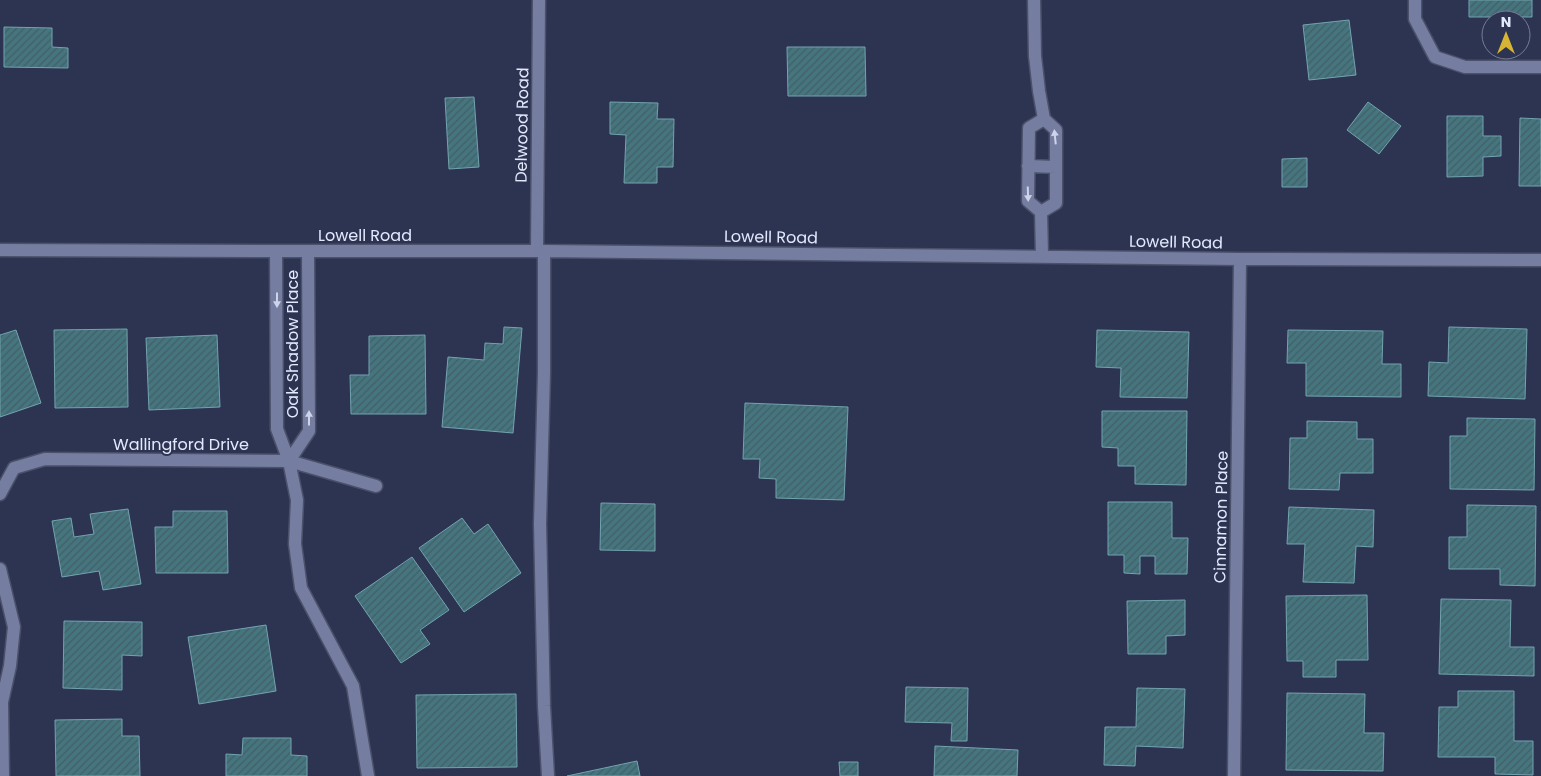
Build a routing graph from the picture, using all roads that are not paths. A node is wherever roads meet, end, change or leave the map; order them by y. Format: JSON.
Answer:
{"nodes":[{"id":1,"x":539,"y":0,"type":"edge"},
{"id":2,"x":1034,"y":0,"type":"edge"},
{"id":3,"x":1415,"y":0,"type":"edge"},
{"id":4,"x":1541,"y":67,"type":"edge"},
{"id":5,"x":1044,"y":119,"type":"junction"},
{"id":6,"x":1028,"y":166,"type":"junction"},
{"id":7,"x":1056,"y":167,"type":"junction"},
{"id":8,"x":1041,"y":212,"type":"junction"},
{"id":9,"x":0,"y":250,"type":"edge"},
{"id":10,"x":276,"y":251,"type":"junction"},
{"id":11,"x":308,"y":251,"type":"junction"},
{"id":12,"x":540,"y":251,"type":"junction"},
{"id":13,"x":1042,"y":256,"type":"junction"},
{"id":14,"x":1240,"y":259,"type":"junction"},
{"id":15,"x":1541,"y":260,"type":"edge"},
{"id":16,"x":289,"y":461,"type":"junction"},
{"id":17,"x":376,"y":486,"type":"dead end"},
{"id":18,"x":0,"y":494,"type":"edge"},
{"id":19,"x":0,"y":569,"type":"edge"},
{"id":20,"x":3,"y":776,"type":"edge"},
{"id":21,"x":368,"y":776,"type":"edge"},
{"id":22,"x":548,"y":776,"type":"edge"},
{"id":23,"x":1234,"y":776,"type":"edge"}],
"edges":[{"from":1,"to":12,"type":"street","name":"Delwood Road"},
{"from":2,"to":5,"type":"street"},
{"from":3,"to":4,"type":"street"},
{"from":5,"to":6,"type":"street"},
{"from":7,"to":5,"type":"street","one_way":true},
{"from":6,"to":7,"type":"street"},
{"from":6,"to":8,"type":"street","one_way":true},
{"from":7,"to":8,"type":"street"},
{"from":8,"to":13,"type":"street"},
{"from":9,"to":10,"type":"street","name":"Lowell Road"},
{"from":10,"to":11,"type":"street","name":"Lowell Road"},
{"from":10,"to":16,"type":"street","name":"Oak Shadow Place","one_way":true},
{"from":11,"to":12,"type":"street","name":"Lowell Road"},
{"from":16,"to":11,"type":"street","name":"Oak Shadow Place","one_way":true},
{"from":12,"to":13,"type":"street","name":"Lowell Road"},
{"from":12,"to":22,"type":"street","name":"Delwood Road"},
{"from":13,"to":14,"type":"street","name":"Lowell Road"},
{"from":14,"to":15,"type":"street","name":"Lowell Road"},
{"from":14,"to":23,"type":"street","name":"Cinnamon Place"},
{"from":16,"to":17,"type":"street","name":"Wallingford Drive"},
{"from":16,"to":18,"type":"street","name":"Wallingford Drive"},
{"from":16,"to":21,"type":"street","name":"Oak Shadow Place"},
{"from":19,"to":20,"type":"street"}]}
